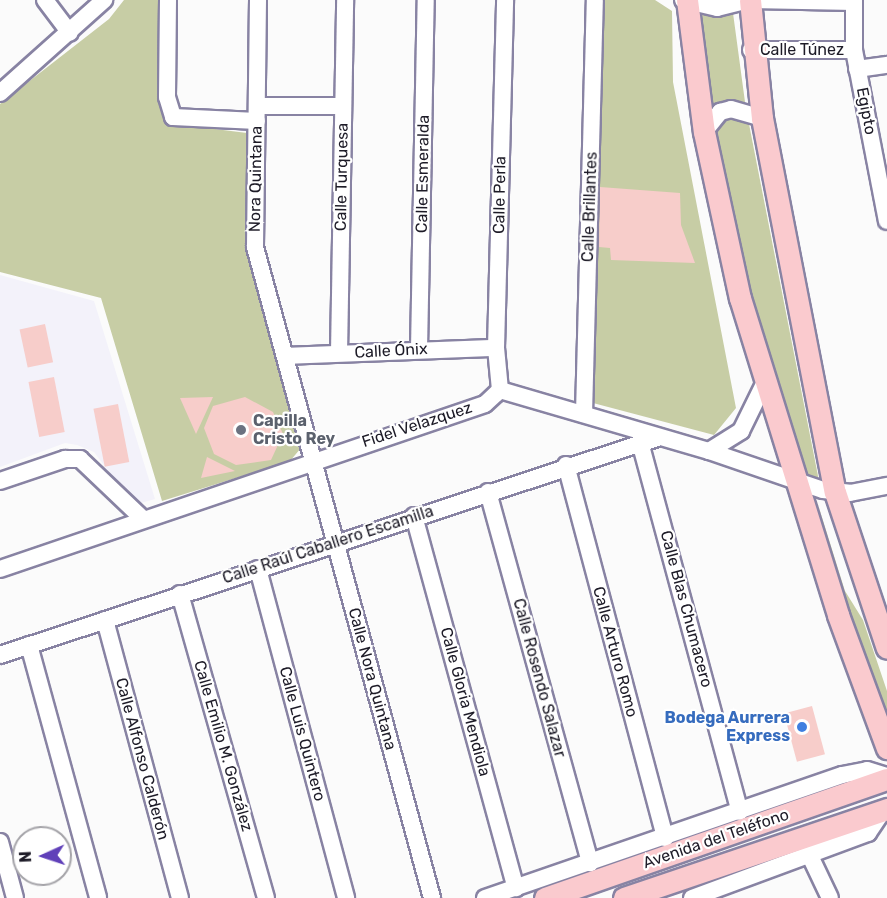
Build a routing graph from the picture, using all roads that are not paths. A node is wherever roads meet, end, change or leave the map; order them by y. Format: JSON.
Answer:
{"nodes":[{"id":1,"x":45,"y":0,"type":"edge"},
{"id":2,"x":104,"y":0,"type":"edge"},
{"id":3,"x":168,"y":0,"type":"edge"},
{"id":4,"x":258,"y":0,"type":"edge"},
{"id":5,"x":345,"y":0,"type":"edge"},
{"id":6,"x":426,"y":0,"type":"edge"},
{"id":7,"x":504,"y":0,"type":"edge"},
{"id":8,"x":595,"y":0,"type":"edge"},
{"id":9,"x":750,"y":0,"type":"edge"},
{"id":10,"x":686,"y":1,"type":"edge"},
{"id":11,"x":854,"y":1,"type":"edge"},
{"id":12,"x":70,"y":33,"type":"junction"},
{"id":13,"x":751,"y":50,"type":"junction"},
{"id":14,"x":854,"y":50,"type":"junction"},
{"id":15,"x":887,"y":65,"type":"edge"},
{"id":16,"x":857,"y":69,"type":"junction"},
{"id":17,"x":0,"y":93,"type":"edge"},
{"id":18,"x":343,"y":106,"type":"junction"},
{"id":19,"x":258,"y":113,"type":"junction"},
{"id":20,"x":762,"y":117,"type":"junction"},
{"id":21,"x":704,"y":132,"type":"junction"},
{"id":22,"x":885,"y":200,"type":"edge"},
{"id":23,"x":887,"y":221,"type":"edge"},
{"id":24,"x":496,"y":348,"type":"junction"},
{"id":25,"x":419,"y":349,"type":"junction"},
{"id":26,"x":339,"y":353,"type":"junction"},
{"id":27,"x":285,"y":356,"type":"junction"},
{"id":28,"x":764,"y":384,"type":"junction"},
{"id":29,"x":500,"y":390,"type":"junction"},
{"id":30,"x":584,"y":414,"type":"junction"},
{"id":31,"x":649,"y":440,"type":"junction"},
{"id":32,"x":709,"y":451,"type":"junction"},
{"id":33,"x":312,"y":459,"type":"junction"},
{"id":34,"x":566,"y":465,"type":"junction"},
{"id":35,"x":0,"y":480,"type":"edge"},
{"id":36,"x":796,"y":482,"type":"junction"},
{"id":37,"x":887,"y":486,"type":"edge"},
{"id":38,"x":488,"y":492,"type":"junction"},
{"id":39,"x":835,"y":492,"type":"junction"},
{"id":40,"x":414,"y":516,"type":"junction"},
{"id":41,"x":143,"y":519,"type":"junction"},
{"id":42,"x":336,"y":544,"type":"junction"},
{"id":43,"x":0,"y":569,"type":"edge"},
{"id":44,"x":258,"y":570,"type":"junction"},
{"id":45,"x":180,"y":594,"type":"junction"},
{"id":46,"x":105,"y":620,"type":"junction"},
{"id":47,"x":29,"y":645,"type":"junction"},
{"id":48,"x":887,"y":648,"type":"edge"},
{"id":49,"x":0,"y":655,"type":"edge"},
{"id":50,"x":887,"y":748,"type":"edge"},
{"id":51,"x":887,"y":777,"type":"edge"},
{"id":52,"x":885,"y":810,"type":"edge"},
{"id":53,"x":740,"y":812,"type":"junction"},
{"id":54,"x":665,"y":838,"type":"junction"},
{"id":55,"x":0,"y":842,"type":"edge"},
{"id":56,"x":811,"y":858,"type":"junction"},
{"id":57,"x":633,"y":859,"type":"junction"},
{"id":58,"x":590,"y":863,"type":"junction"},
{"id":59,"x":516,"y":888,"type":"junction"},
{"id":60,"x":687,"y":892,"type":"edge"},
{"id":61,"x":728,"y":893,"type":"edge"},
{"id":62,"x":15,"y":898,"type":"edge"},
{"id":63,"x":98,"y":898,"type":"edge"},
{"id":64,"x":180,"y":898,"type":"edge"},
{"id":65,"x":266,"y":898,"type":"edge"},
{"id":66,"x":346,"y":898,"type":"edge"},
{"id":67,"x":432,"y":898,"type":"edge"},
{"id":68,"x":485,"y":898,"type":"edge"},
{"id":69,"x":545,"y":898,"type":"edge"},
{"id":70,"x":624,"y":898,"type":"edge"},
{"id":71,"x":830,"y":898,"type":"edge"}],
"edges":[{"from":1,"to":12,"type":"street"},
{"from":2,"to":12,"type":"street"},
{"from":3,"to":19,"type":"street"},
{"from":4,"to":19,"type":"street","name":"Nora Quintana"},
{"from":5,"to":18,"type":"street","name":"Calle Turquesa"},
{"from":6,"to":25,"type":"street","name":"Calle Esmeralda"},
{"from":7,"to":24,"type":"street","name":"Calle Perla"},
{"from":8,"to":30,"type":"street","name":"Calle Brillantes"},
{"from":9,"to":10,"type":"street"},
{"from":9,"to":11,"type":"street"},
{"from":9,"to":13,"type":"main road"},
{"from":10,"to":21,"type":"main road"},
{"from":11,"to":14,"type":"street","name":"Egipto"},
{"from":12,"to":17,"type":"street"},
{"from":13,"to":14,"type":"street","name":"Calle Túnez"},
{"from":13,"to":20,"type":"main road"},
{"from":14,"to":16,"type":"street","name":"Egipto"},
{"from":15,"to":16,"type":"street"},
{"from":16,"to":22,"type":"street","name":"Egipto"},
{"from":18,"to":19,"type":"street"},
{"from":18,"to":26,"type":"street","name":"Calle Turquesa"},
{"from":19,"to":27,"type":"street","name":"Nora Quintana"},
{"from":20,"to":21,"type":"street"},
{"from":20,"to":39,"type":"main road"},
{"from":21,"to":28,"type":"main road"},
{"from":22,"to":23,"type":"street","name":"Egipto"},
{"from":24,"to":25,"type":"street","name":"Calle Ónix"},
{"from":24,"to":29,"type":"street","name":"Calle Perla"},
{"from":25,"to":26,"type":"street","name":"Calle Ónix"},
{"from":26,"to":27,"type":"street","name":"Calle Ónix"},
{"from":27,"to":33,"type":"street","name":"Nora Quintana"},
{"from":28,"to":32,"type":"street"},
{"from":28,"to":36,"type":"main road"},
{"from":29,"to":30,"type":"street"},
{"from":29,"to":33,"type":"street","name":"Fidel Velazquez"},
{"from":30,"to":31,"type":"street"},
{"from":31,"to":32,"type":"street"},
{"from":31,"to":34,"type":"street","name":"Calle Raúl Caballero Escamilla"},
{"from":31,"to":53,"type":"street","name":"Calle Blas Chumacero"},
{"from":32,"to":36,"type":"street"},
{"from":33,"to":41,"type":"street","name":"Fidel Velazquez"},
{"from":33,"to":42,"type":"street","name":"Calle Nora Quintana"},
{"from":34,"to":38,"type":"street","name":"Calle Raúl Caballero Escamilla"},
{"from":34,"to":54,"type":"street","name":"Calle Arturo Romo"},
{"from":35,"to":41,"type":"street"},
{"from":36,"to":39,"type":"street"},
{"from":36,"to":50,"type":"main road"},
{"from":37,"to":39,"type":"street"},
{"from":38,"to":40,"type":"street","name":"Calle Raúl Caballero Escamilla"},
{"from":38,"to":58,"type":"street","name":"Calle Rosendo Salazar"},
{"from":39,"to":48,"type":"main road"},
{"from":40,"to":42,"type":"street","name":"Calle Raúl Caballero Escamilla"},
{"from":40,"to":59,"type":"street","name":"Calle Gloria Mendiola"},
{"from":41,"to":43,"type":"street","name":"Fidel Velazquez"},
{"from":42,"to":44,"type":"street","name":"Calle Raúl Caballero Escamilla"},
{"from":42,"to":67,"type":"street","name":"Calle Nora Quintana"},
{"from":44,"to":45,"type":"street","name":"Calle Raúl Caballero Escamilla"},
{"from":44,"to":66,"type":"street","name":"Calle Luis Quintero"},
{"from":45,"to":46,"type":"street","name":"Calle Raúl Caballero Escamilla"},
{"from":45,"to":65,"type":"street","name":"Calle Emilio M. González"},
{"from":46,"to":47,"type":"street","name":"Calle Raúl Caballero Escamilla"},
{"from":46,"to":64,"type":"street","name":"Calle Alfonso Calderón"},
{"from":47,"to":49,"type":"street","name":"Calle Raúl Caballero Escamilla"},
{"from":47,"to":63,"type":"street"},
{"from":51,"to":53,"type":"street"},
{"from":51,"to":57,"type":"main road","name":"Avenida del Teléfono"},
{"from":52,"to":56,"type":"street"},
{"from":52,"to":60,"type":"main road","name":"Avenida del Teléfono"},
{"from":53,"to":54,"type":"street"},
{"from":54,"to":57,"type":"street"},
{"from":55,"to":62,"type":"street"},
{"from":56,"to":61,"type":"street"},
{"from":56,"to":71,"type":"street"},
{"from":57,"to":58,"type":"street"},
{"from":57,"to":69,"type":"main road","name":"Avenida del Teléfono"},
{"from":58,"to":59,"type":"street"},
{"from":59,"to":68,"type":"street"},
{"from":60,"to":61,"type":"street"},
{"from":60,"to":70,"type":"main road","name":"Avenida del Teléfono"}]}
